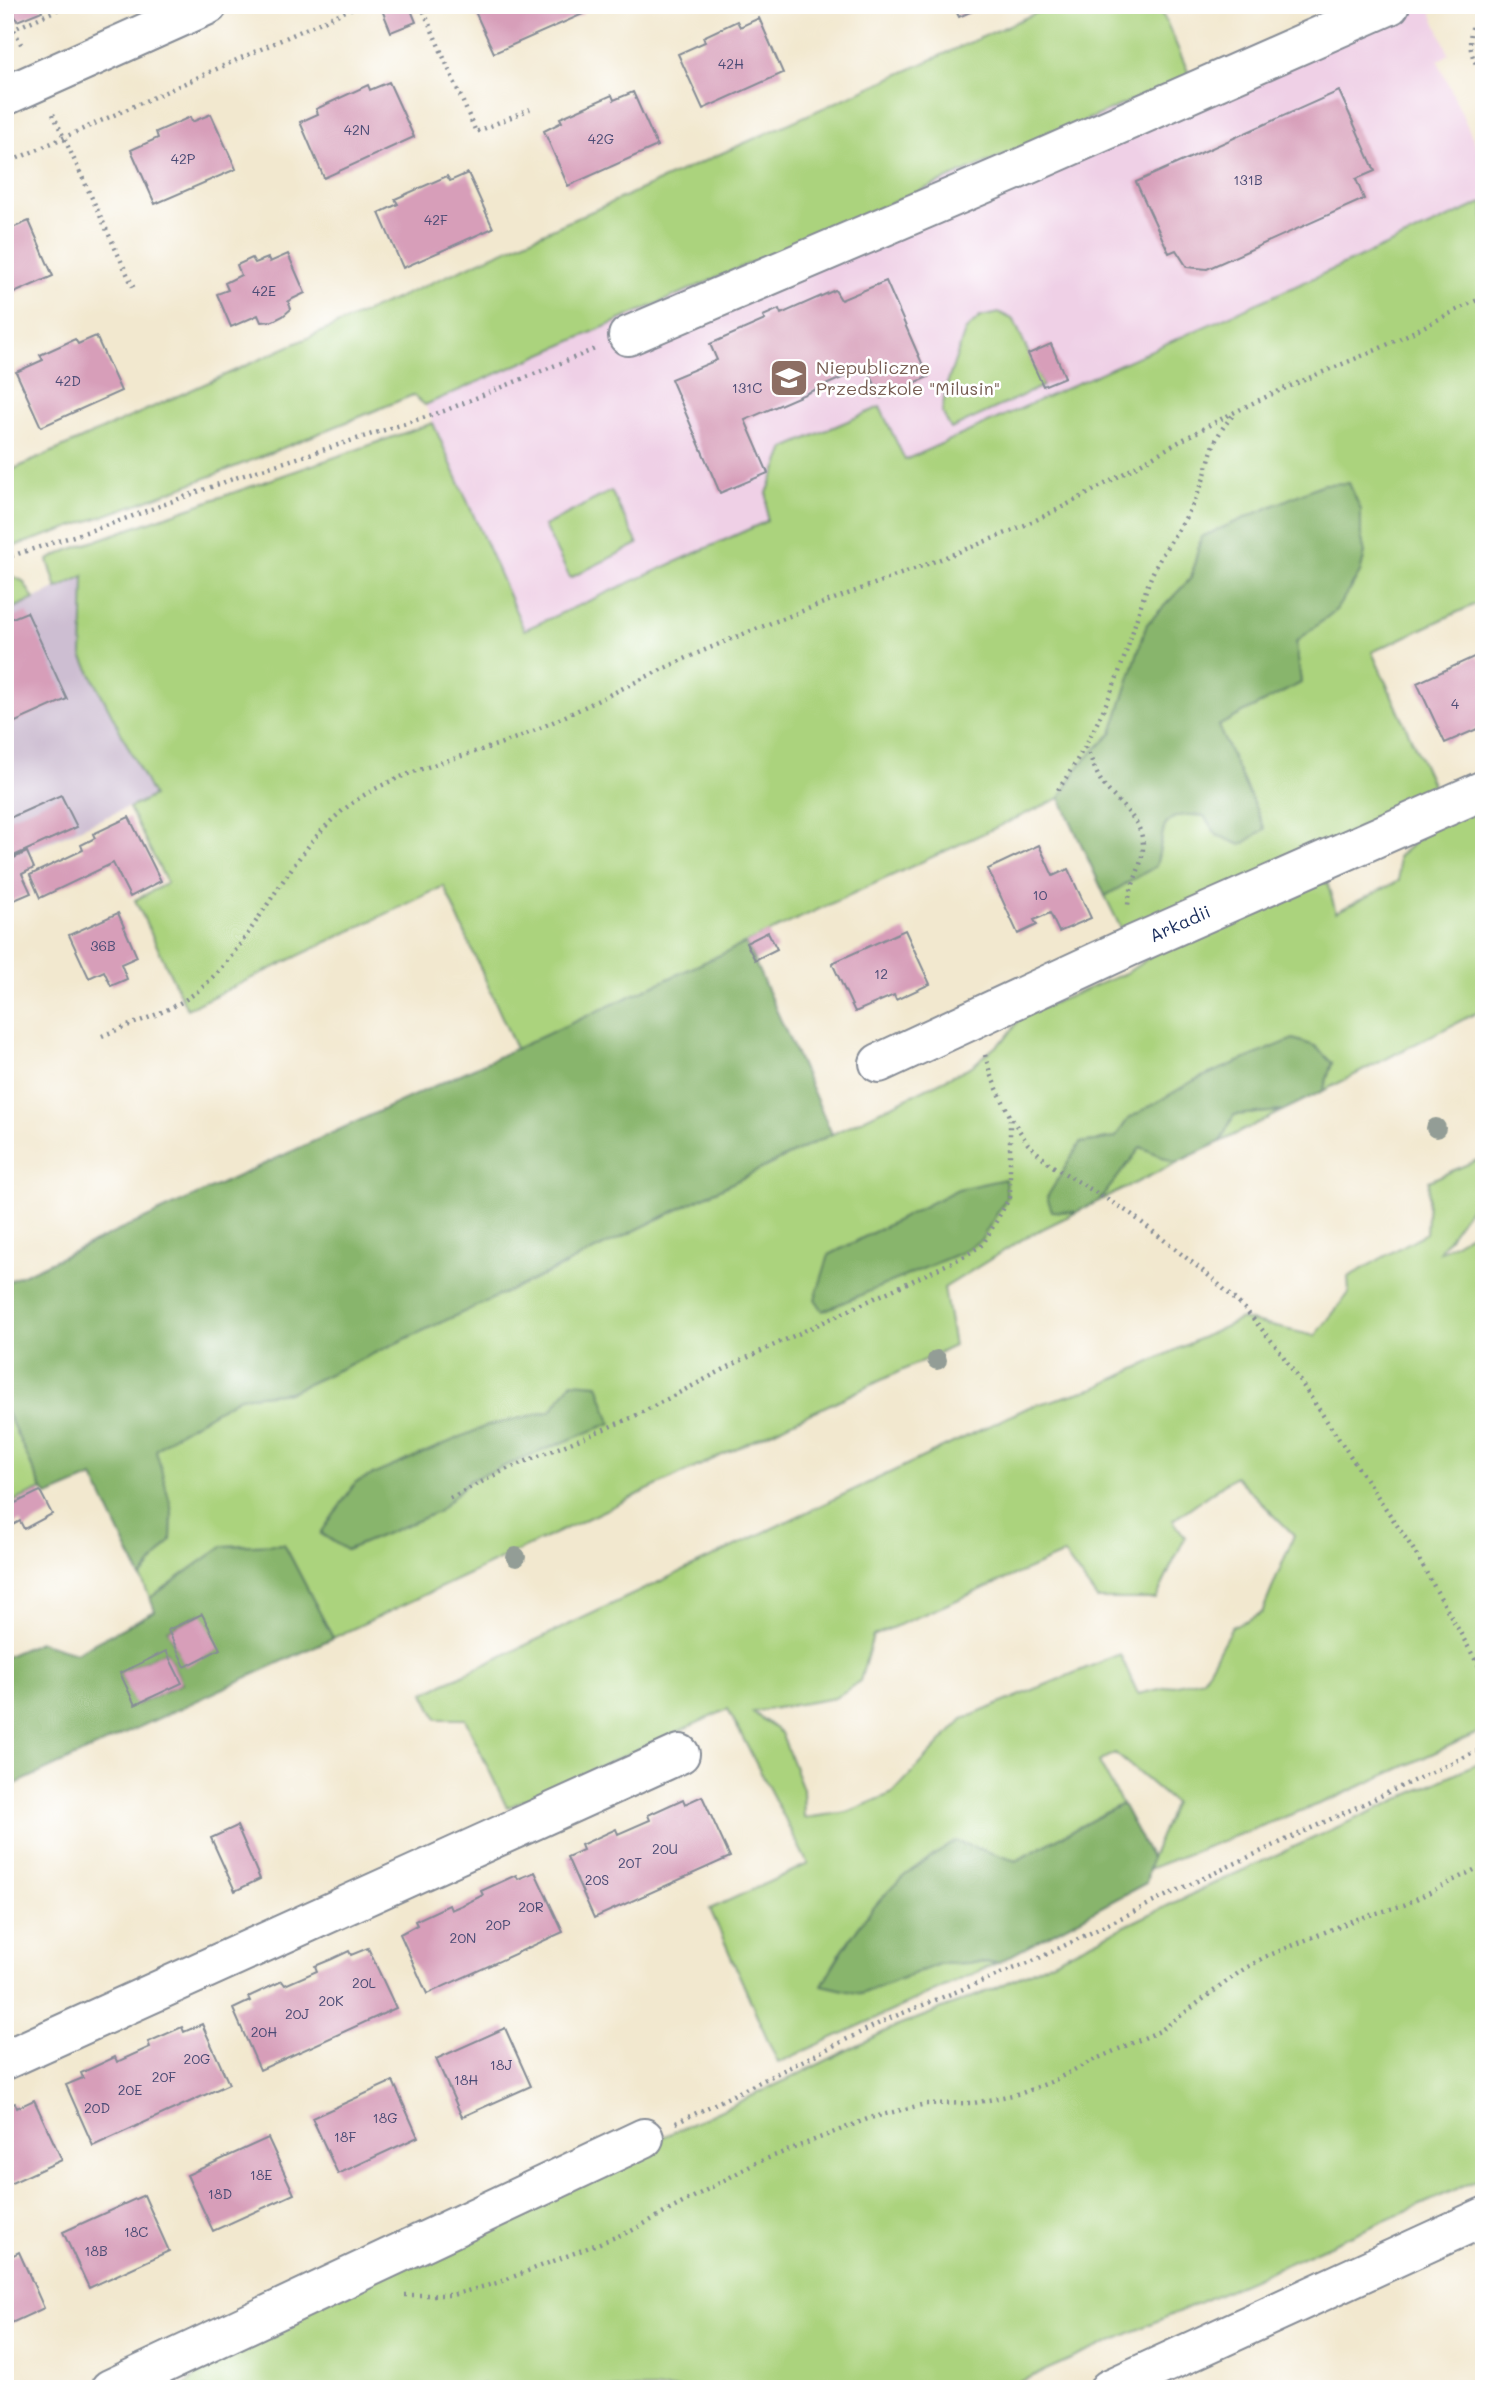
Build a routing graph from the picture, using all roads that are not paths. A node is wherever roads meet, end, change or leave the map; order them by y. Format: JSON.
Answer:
{"nodes":[{"id":1,"x":208,"y":5,"type":"edge"},
{"id":2,"x":1390,"y":5,"type":"edge"},
{"id":3,"x":22,"y":88,"type":"edge"},
{"id":4,"x":628,"y":336,"type":"road end"},
{"id":5,"x":1484,"y":790,"type":"edge"},
{"id":6,"x":879,"y":1063,"type":"dead end"},
{"id":7,"x":680,"y":1754,"type":"dead end"},
{"id":8,"x":5,"y":2060,"type":"edge"},
{"id":9,"x":644,"y":2138,"type":"road end"},
{"id":10,"x":1484,"y":2217,"type":"edge"},
{"id":11,"x":110,"y":2389,"type":"edge"},
{"id":12,"x":1109,"y":2389,"type":"edge"}],
"edges":[{"from":1,"to":3,"type":"street"},
{"from":2,"to":4,"type":"street"},
{"from":5,"to":6,"type":"street","name":"Arkadii"},
{"from":7,"to":8,"type":"street"},
{"from":9,"to":11,"type":"street"},
{"from":10,"to":12,"type":"street"}]}
